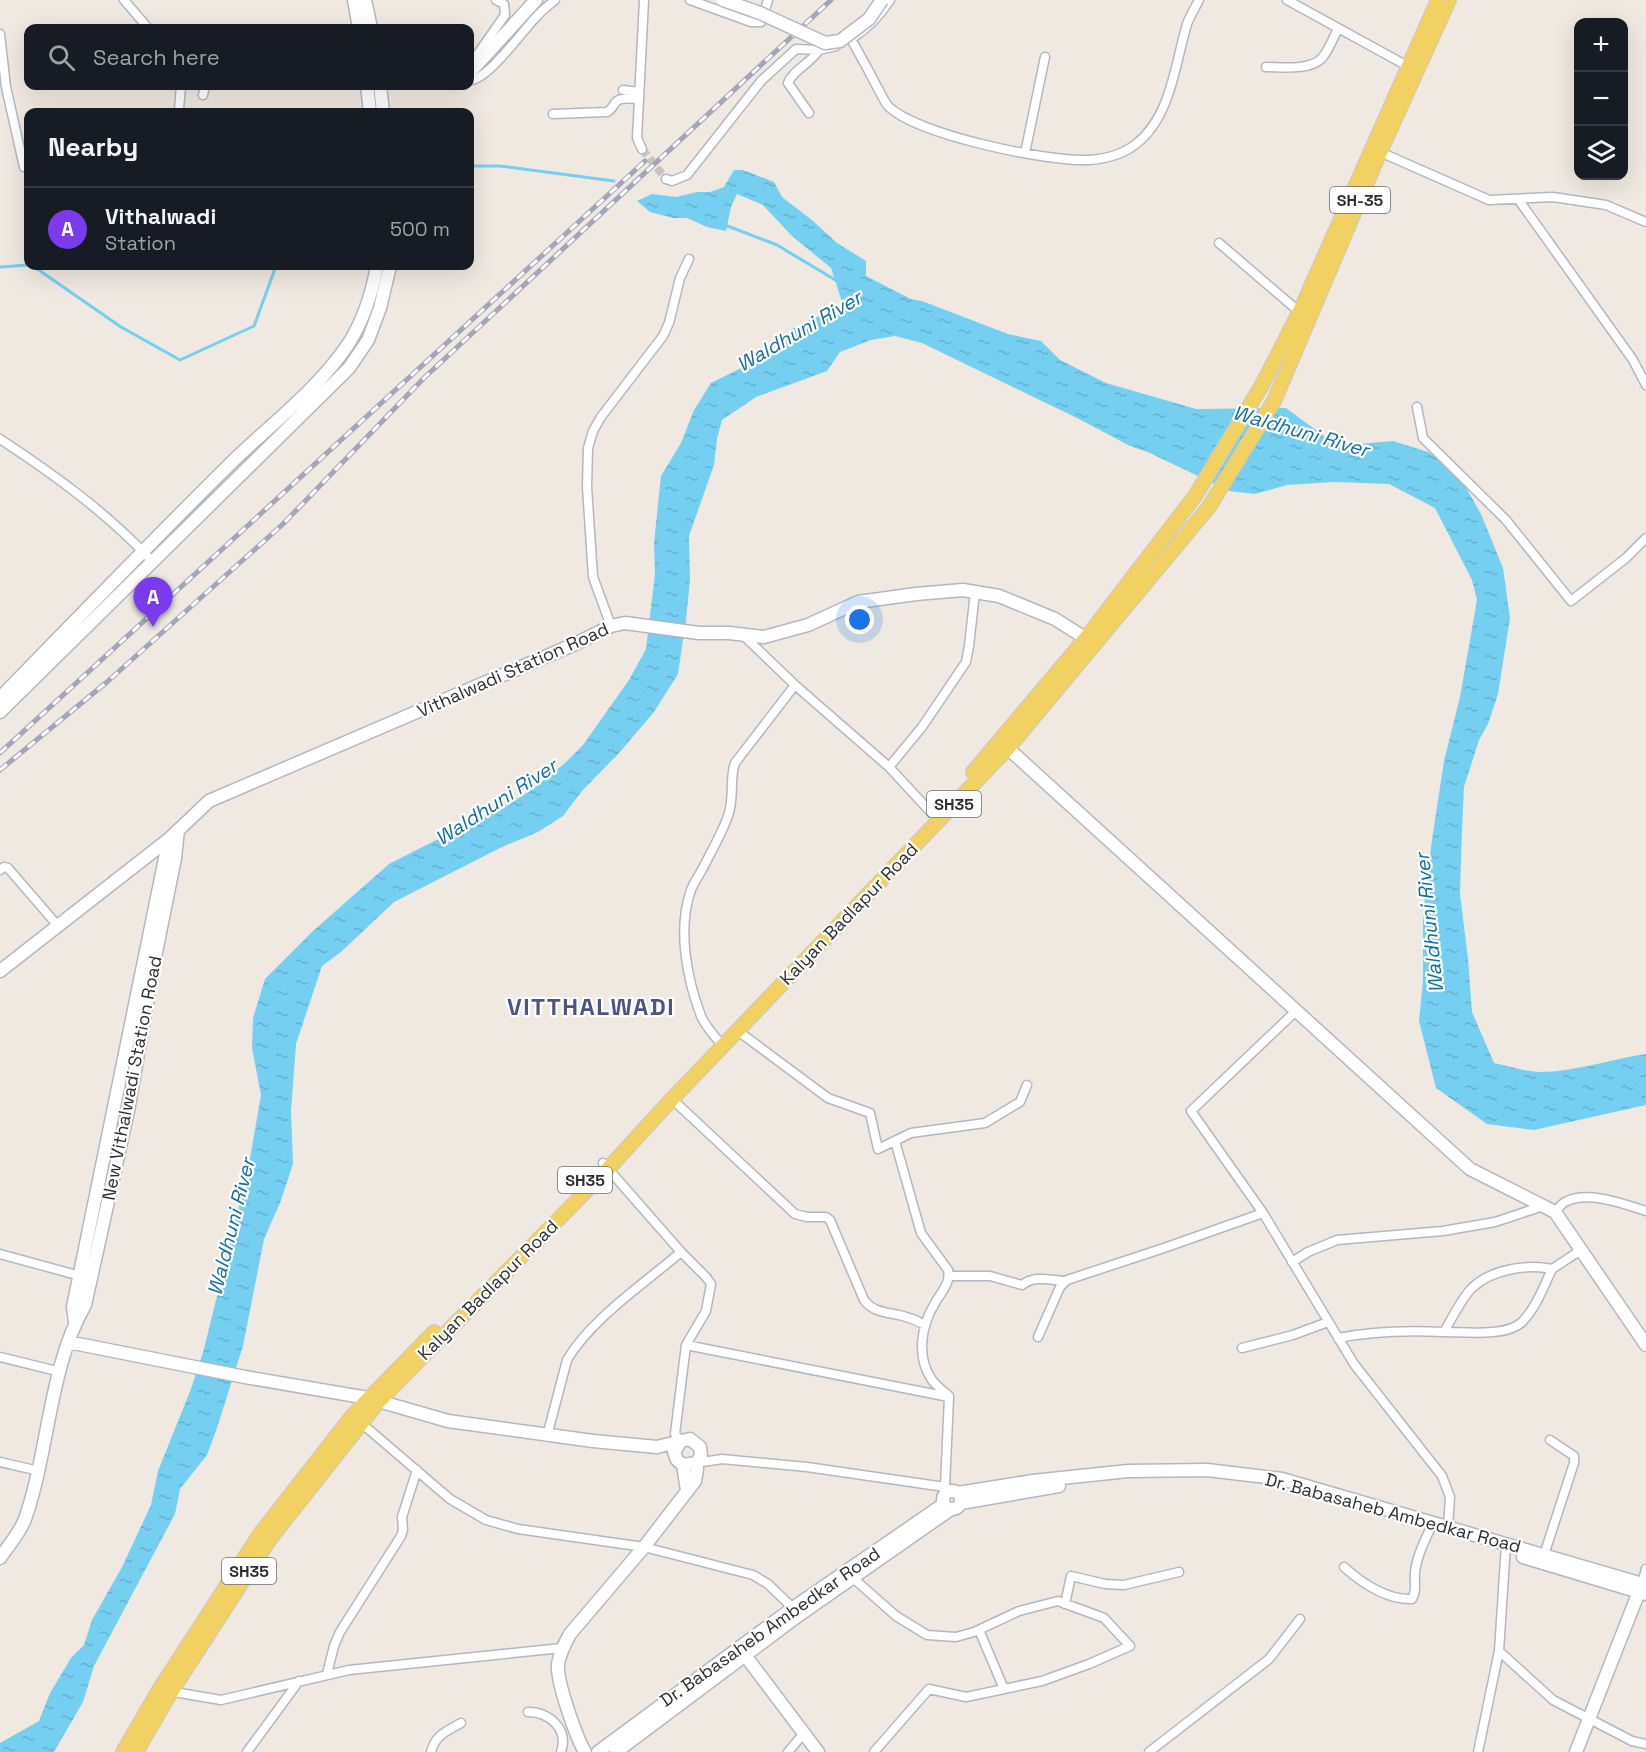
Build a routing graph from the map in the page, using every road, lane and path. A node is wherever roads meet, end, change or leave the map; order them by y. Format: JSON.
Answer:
{"nodes":[{"id":1,"x":123,"y":0,"type":"edge"},
{"id":2,"x":354,"y":0,"type":"edge"},
{"id":3,"x":365,"y":0,"type":"edge"},
{"id":4,"x":496,"y":0,"type":"edge"},
{"id":5,"x":536,"y":0,"type":"edge"},
{"id":6,"x":555,"y":0,"type":"edge"},
{"id":7,"x":644,"y":0,"type":"edge"},
{"id":8,"x":690,"y":0,"type":"edge"},
{"id":9,"x":723,"y":0,"type":"edge"},
{"id":10,"x":768,"y":0,"type":"edge"},
{"id":11,"x":882,"y":0,"type":"edge"},
{"id":12,"x":890,"y":0,"type":"edge"},
{"id":13,"x":1199,"y":0,"type":"edge"},
{"id":14,"x":1287,"y":0,"type":"edge"},
{"id":15,"x":1438,"y":0,"type":"edge"},
{"id":16,"x":1449,"y":0,"type":"edge"},
{"id":17,"x":144,"y":24,"type":"edge"},
{"id":18,"x":358,"y":24,"type":"edge"},
{"id":19,"x":369,"y":24,"type":"edge"},
{"id":20,"x":1338,"y":28,"type":"junction"},
{"id":21,"x":0,"y":34,"type":"edge"},
{"id":22,"x":851,"y":39,"type":"junction"},
{"id":23,"x":819,"y":50,"type":"junction"},
{"id":24,"x":474,"y":57,"type":"edge"},
{"id":25,"x":1045,"y":57,"type":"dead end"},
{"id":26,"x":1266,"y":67,"type":"dead end"},
{"id":27,"x":474,"y":68,"type":"edge"},
{"id":28,"x":1412,"y":69,"type":"junction"},
{"id":29,"x":474,"y":80,"type":"edge"},
{"id":30,"x":181,"y":90,"type":"edge"},
{"id":31,"x":204,"y":90,"type":"edge"},
{"id":32,"x":367,"y":90,"type":"edge"},
{"id":33,"x":380,"y":90,"type":"edge"},
{"id":34,"x":622,"y":90,"type":"dead end"},
{"id":35,"x":203,"y":95,"type":"dead end"},
{"id":36,"x":639,"y":95,"type":"junction"},
{"id":37,"x":179,"y":108,"type":"edge"},
{"id":38,"x":370,"y":108,"type":"edge"},
{"id":39,"x":383,"y":108,"type":"edge"},
{"id":40,"x":808,"y":113,"type":"dead end"},
{"id":41,"x":554,"y":114,"type":"dead end"},
{"id":42,"x":642,"y":149,"type":"tunnel mouth"},
{"id":43,"x":1380,"y":152,"type":"junction"},
{"id":44,"x":1025,"y":153,"type":"junction"},
{"id":45,"x":24,"y":167,"type":"dead end"},
{"id":46,"x":666,"y":179,"type":"dead end"},
{"id":47,"x":1518,"y":199,"type":"junction"},
{"id":48,"x":1646,"y":222,"type":"edge"},
{"id":49,"x":1219,"y":243,"type":"dead end"},
{"id":50,"x":689,"y":259,"type":"dead end"},
{"id":51,"x":376,"y":270,"type":"edge"},
{"id":52,"x":389,"y":270,"type":"edge"},
{"id":53,"x":1304,"y":315,"type":"junction"},
{"id":54,"x":333,"y":365,"type":"junction"},
{"id":55,"x":343,"y":374,"type":"junction"},
{"id":56,"x":1646,"y":385,"type":"edge"},
{"id":57,"x":1417,"y":407,"type":"dead end"},
{"id":58,"x":0,"y":439,"type":"edge"},
{"id":59,"x":1195,"y":496,"type":"joint"},
{"id":60,"x":1209,"y":507,"type":"joint"},
{"id":61,"x":1646,"y":538,"type":"edge"},
{"id":62,"x":148,"y":557,"type":"junction"},
{"id":63,"x":975,"y":592,"type":"junction"},
{"id":64,"x":611,"y":626,"type":"junction"},
{"id":65,"x":742,"y":635,"type":"junction"},
{"id":66,"x":1089,"y":641,"type":"junction"},
{"id":67,"x":795,"y":685,"type":"junction"},
{"id":68,"x":0,"y":698,"type":"edge"},
{"id":69,"x":0,"y":712,"type":"edge"},
{"id":70,"x":1004,"y":745,"type":"junction"},
{"id":71,"x":889,"y":767,"type":"junction"},
{"id":72,"x":937,"y":817,"type":"junction"},
{"id":73,"x":174,"y":835,"type":"junction"},
{"id":74,"x":0,"y":870,"type":"edge"},
{"id":75,"x":58,"y":926,"type":"junction"},
{"id":76,"x":0,"y":971,"type":"edge"},
{"id":77,"x":1297,"y":1010,"type":"junction"},
{"id":78,"x":738,"y":1031,"type":"junction"},
{"id":79,"x":720,"y":1042,"type":"junction"},
{"id":80,"x":1027,"y":1085,"type":"dead end"},
{"id":81,"x":672,"y":1099,"type":"junction"},
{"id":82,"x":895,"y":1141,"type":"junction"},
{"id":83,"x":605,"y":1166,"type":"junction"},
{"id":84,"x":1543,"y":1206,"type":"junction"},
{"id":85,"x":1646,"y":1211,"type":"edge"},
{"id":86,"x":1555,"y":1212,"type":"junction"},
{"id":87,"x":1263,"y":1213,"type":"junction"},
{"id":88,"x":1581,"y":1250,"type":"junction"},
{"id":89,"x":681,"y":1252,"type":"junction"},
{"id":90,"x":0,"y":1254,"type":"edge"},
{"id":91,"x":1292,"y":1262,"type":"junction"},
{"id":92,"x":1552,"y":1269,"type":"junction"},
{"id":93,"x":949,"y":1276,"type":"junction"},
{"id":94,"x":86,"y":1277,"type":"junction"},
{"id":95,"x":1065,"y":1281,"type":"junction"},
{"id":96,"x":1328,"y":1322,"type":"junction"},
{"id":97,"x":925,"y":1325,"type":"junction"},
{"id":98,"x":1444,"y":1332,"type":"junction"},
{"id":99,"x":1038,"y":1337,"type":"dead end"},
{"id":100,"x":1338,"y":1338,"type":"junction"},
{"id":101,"x":68,"y":1342,"type":"junction"},
{"id":102,"x":686,"y":1345,"type":"junction"},
{"id":103,"x":1646,"y":1345,"type":"edge"},
{"id":104,"x":1242,"y":1348,"type":"dead end"},
{"id":105,"x":0,"y":1357,"type":"edge"},
{"id":106,"x":61,"y":1372,"type":"junction"},
{"id":107,"x":949,"y":1397,"type":"junction"},
{"id":108,"x":374,"y":1400,"type":"junction"},
{"id":109,"x":357,"y":1419,"type":"junction"},
{"id":110,"x":547,"y":1436,"type":"junction"},
{"id":111,"x":1550,"y":1440,"type":"dead end"},
{"id":112,"x":690,"y":1442,"type":"junction"},
{"id":113,"x":657,"y":1447,"type":"junction"},
{"id":114,"x":722,"y":1459,"type":"junction"},
{"id":115,"x":0,"y":1462,"type":"edge"},
{"id":116,"x":685,"y":1462,"type":"junction"},
{"id":117,"x":417,"y":1470,"type":"junction"},
{"id":118,"x":39,"y":1471,"type":"junction"},
{"id":119,"x":951,"y":1498,"type":"junction"},
{"id":120,"x":1432,"y":1526,"type":"junction"},
{"id":121,"x":1448,"y":1527,"type":"junction"},
{"id":122,"x":644,"y":1547,"type":"junction"},
{"id":123,"x":1506,"y":1548,"type":"junction"},
{"id":124,"x":1544,"y":1555,"type":"junction"},
{"id":125,"x":0,"y":1558,"type":"edge"},
{"id":126,"x":1344,"y":1567,"type":"dead end"},
{"id":127,"x":1646,"y":1569,"type":"edge"},
{"id":128,"x":1179,"y":1572,"type":"dead end"},
{"id":129,"x":853,"y":1578,"type":"junction"},
{"id":130,"x":1643,"y":1588,"type":"edge"},
{"id":131,"x":1065,"y":1604,"type":"junction"},
{"id":132,"x":796,"y":1612,"type":"junction"},
{"id":133,"x":1300,"y":1619,"type":"dead end"},
{"id":134,"x":979,"y":1630,"type":"junction"},
{"id":135,"x":562,"y":1648,"type":"junction"},
{"id":136,"x":743,"y":1651,"type":"junction"},
{"id":137,"x":1499,"y":1651,"type":"junction"},
{"id":138,"x":327,"y":1674,"type":"junction"},
{"id":139,"x":299,"y":1680,"type":"junction"},
{"id":140,"x":1004,"y":1689,"type":"junction"},
{"id":141,"x":165,"y":1691,"type":"junction"},
{"id":142,"x":528,"y":1712,"type":"dead end"},
{"id":143,"x":1590,"y":1720,"type":"junction"},
{"id":144,"x":461,"y":1723,"type":"dead end"},
{"id":145,"x":804,"y":1733,"type":"junction"},
{"id":146,"x":1646,"y":1744,"type":"edge"},
{"id":147,"x":128,"y":1751,"type":"edge"},
{"id":148,"x":248,"y":1752,"type":"edge"},
{"id":149,"x":431,"y":1752,"type":"edge"},
{"id":150,"x":561,"y":1752,"type":"edge"},
{"id":151,"x":585,"y":1752,"type":"edge"},
{"id":152,"x":598,"y":1752,"type":"edge"},
{"id":153,"x":616,"y":1752,"type":"edge"},
{"id":154,"x":788,"y":1752,"type":"edge"},
{"id":155,"x":818,"y":1752,"type":"edge"},
{"id":156,"x":874,"y":1752,"type":"edge"},
{"id":157,"x":1149,"y":1752,"type":"edge"},
{"id":158,"x":1478,"y":1752,"type":"edge"},
{"id":159,"x":1576,"y":1752,"type":"edge"}],
"edges":[{"from":1,"to":17,"type":"street"},
{"from":2,"to":18,"type":"street"},
{"from":3,"to":19,"type":"street"},
{"from":4,"to":24,"type":"street"},
{"from":5,"to":27,"type":"street"},
{"from":6,"to":29,"type":"street"},
{"from":7,"to":36,"type":"street"},
{"from":8,"to":10,"type":"street"},
{"from":9,"to":11,"type":"street","bridge":true},
{"from":12,"to":22,"type":"street"},
{"from":13,"to":44,"type":"street"},
{"from":14,"to":20,"type":"street"},
{"from":15,"to":28,"type":"main road","name":"Kalyan Badlapur Road","number":"SH-35"},
{"from":16,"to":28,"type":"main road","name":"Kalyan Badlapur Road","number":"SH-35"},
{"from":20,"to":26,"type":"street"},
{"from":20,"to":28,"type":"street"},
{"from":21,"to":45,"type":"street"},
{"from":22,"to":23,"type":"street"},
{"from":22,"to":44,"type":"street"},
{"from":23,"to":40,"type":"street"},
{"from":23,"to":46,"type":"street"},
{"from":25,"to":44,"type":"street"},
{"from":28,"to":43,"type":"main road","name":"Kalyan Badlapur Road","number":"SH-35"},
{"from":28,"to":53,"type":"main road","name":"Kalyan Badlapur Road","number":"SH-35"},
{"from":30,"to":37,"type":"street"},
{"from":31,"to":35,"type":"street"},
{"from":32,"to":38,"type":"street"},
{"from":33,"to":39,"type":"street"},
{"from":34,"to":36,"type":"street"},
{"from":36,"to":41,"type":"street"},
{"from":36,"to":42,"type":"street"},
{"from":43,"to":47,"type":"street"},
{"from":43,"to":53,"type":"main road","name":"Kalyan Badlapur Road","number":"SH-35"},
{"from":47,"to":48,"type":"street"},
{"from":47,"to":56,"type":"street"},
{"from":49,"to":53,"type":"street"},
{"from":50,"to":64,"type":"street"},
{"from":51,"to":54,"type":"street"},
{"from":52,"to":55,"type":"street"},
{"from":53,"to":59,"type":"main road","name":"Kalyan Badlapur Road","number":"SH-35"},
{"from":53,"to":60,"type":"main road","name":"Kalyan Badlapur Road","number":"SH-35"},
{"from":54,"to":55,"type":"street"},
{"from":54,"to":62,"type":"street"},
{"from":55,"to":62,"type":"street"},
{"from":57,"to":61,"type":"street"},
{"from":58,"to":62,"type":"street"},
{"from":59,"to":66,"type":"main road","name":"Kalyan Badlapur Road","number":"SH35"},
{"from":60,"to":66,"type":"main road","name":"Kalyan Badlapur Road","number":"SH35"},
{"from":62,"to":68,"type":"street"},
{"from":62,"to":69,"type":"street"},
{"from":63,"to":65,"type":"street","name":"Vithalwadi Station Road"},
{"from":63,"to":66,"type":"street","name":"Vithalwadi Station Road"},
{"from":63,"to":71,"type":"street"},
{"from":64,"to":65,"type":"street","name":"Vithalwadi Station Road"},
{"from":64,"to":73,"type":"street","name":"Vithalwadi Station Road"},
{"from":65,"to":67,"type":"street"},
{"from":66,"to":70,"type":"main road","name":"Kalyan Badlapur Road","number":"SH35"},
{"from":67,"to":71,"type":"street"},
{"from":67,"to":79,"type":"street"},
{"from":70,"to":72,"type":"main road","name":"Kalyan Badlapur Road","number":"SH35"},
{"from":70,"to":77,"type":"street"},
{"from":71,"to":72,"type":"street"},
{"from":72,"to":78,"type":"main road","name":"Kalyan Badlapur Road","number":"SH35"},
{"from":72,"to":79,"type":"main road","name":"Kalyan Badlapur Road","number":"SH35"},
{"from":73,"to":75,"type":"street","name":"Vithalwadi Station Road"},
{"from":73,"to":94,"type":"street","name":"New Vithalwadi Station Road"},
{"from":74,"to":75,"type":"street"},
{"from":75,"to":76,"type":"street","name":"Vithalwadi Station Road"},
{"from":77,"to":84,"type":"street"},
{"from":77,"to":87,"type":"street"},
{"from":78,"to":79,"type":"main road","name":"Kalyan Badlapur Road","number":"SH35"},
{"from":78,"to":82,"type":"street"},
{"from":79,"to":81,"type":"main road","name":"Kalyan Badlapur Road","number":"SH35"},
{"from":79,"to":83,"type":"main road","name":"Kalyan Badlapur Road","number":"SH35"},
{"from":80,"to":82,"type":"street"},
{"from":81,"to":83,"type":"main road","name":"Kalyan Badlapur Road","number":"SH35"},
{"from":81,"to":97,"type":"street"},
{"from":82,"to":93,"type":"street"},
{"from":83,"to":89,"type":"street"},
{"from":83,"to":108,"type":"main road","name":"Kalyan Badlapur Road","number":"SH35"},
{"from":84,"to":86,"type":"street"},
{"from":84,"to":91,"type":"street"},
{"from":85,"to":86,"type":"street"},
{"from":86,"to":88,"type":"street"},
{"from":87,"to":91,"type":"street"},
{"from":87,"to":95,"type":"street"},
{"from":88,"to":92,"type":"street"},
{"from":88,"to":103,"type":"street"},
{"from":89,"to":102,"type":"street"},
{"from":89,"to":110,"type":"street"},
{"from":90,"to":94,"type":"street"},
{"from":91,"to":96,"type":"street"},
{"from":92,"to":98,"type":"street"},
{"from":92,"to":98,"type":"street"},
{"from":93,"to":95,"type":"street"},
{"from":93,"to":97,"type":"street"},
{"from":94,"to":101,"type":"street","name":"New Vithalwadi Station Road"},
{"from":95,"to":99,"type":"street"},
{"from":96,"to":100,"type":"street"},
{"from":96,"to":104,"type":"street"},
{"from":97,"to":107,"type":"street"},
{"from":98,"to":100,"type":"street"},
{"from":100,"to":121,"type":"street"},
{"from":101,"to":106,"type":"street","name":"New Vithalwadi Station Road"},
{"from":101,"to":108,"type":"street"},
{"from":102,"to":107,"type":"street"},
{"from":102,"to":112,"type":"street"},
{"from":105,"to":106,"type":"street"},
{"from":106,"to":118,"type":"street","name":"New Vithalwadi Station Road"},
{"from":107,"to":119,"type":"street"},
{"from":108,"to":109,"type":"main road","name":"Kalyan Badlapur Road","number":"SH35"},
{"from":108,"to":110,"type":"street"},
{"from":109,"to":117,"type":"street"},
{"from":109,"to":141,"type":"main road","name":"Kalyan Badlapur Road","number":"SH35"},
{"from":110,"to":113,"type":"street"},
{"from":111,"to":124,"type":"street"},
{"from":112,"to":113,"type":"street"},
{"from":112,"to":114,"type":"street"},
{"from":112,"to":116,"type":"street"},
{"from":112,"to":116,"type":"street"},
{"from":113,"to":116,"type":"street"},
{"from":114,"to":116,"type":"street"},
{"from":114,"to":119,"type":"street"},
{"from":115,"to":118,"type":"street"},
{"from":116,"to":122,"type":"street"},
{"from":117,"to":122,"type":"street"},
{"from":117,"to":138,"type":"street"},
{"from":118,"to":125,"type":"street","name":"New Vithalwadi Station Road"},
{"from":119,"to":120,"type":"street","name":"Dr. Babasaheb Ambedkar Road"},
{"from":119,"to":129,"type":"street","name":"Dr. Babasaheb Ambedkar Road"},
{"from":119,"to":132,"type":"street","name":"Dr. Babasaheb Ambedkar Road"},
{"from":120,"to":121,"type":"street","name":"Dr. Babasaheb Ambedkar Road"},
{"from":120,"to":123,"type":"street","name":"Dr. Babasaheb Ambedkar Road"},
{"from":120,"to":126,"type":"street"},
{"from":121,"to":123,"type":"street","name":"Dr. Babasaheb Ambedkar Road"},
{"from":122,"to":132,"type":"street"},
{"from":122,"to":135,"type":"street"},
{"from":123,"to":124,"type":"street","name":"Dr. Babasaheb Ambedkar Road"},
{"from":123,"to":130,"type":"street","name":"Dr. Babasaheb Ambedkar Road"},
{"from":123,"to":137,"type":"street"},
{"from":124,"to":130,"type":"street","name":"Dr. Babasaheb Ambedkar Road"},
{"from":127,"to":130,"type":"street"},
{"from":128,"to":131,"type":"street"},
{"from":129,"to":132,"type":"street","name":"Dr. Babasaheb Ambedkar Road"},
{"from":129,"to":134,"type":"street"},
{"from":130,"to":143,"type":"street"},
{"from":131,"to":134,"type":"street"},
{"from":131,"to":140,"type":"street"},
{"from":132,"to":136,"type":"street","name":"Dr. Babasaheb Ambedkar Road"},
{"from":133,"to":157,"type":"street"},
{"from":134,"to":140,"type":"street"},
{"from":135,"to":138,"type":"street"},
{"from":135,"to":151,"type":"street"},
{"from":136,"to":145,"type":"street"},
{"from":136,"to":152,"type":"street","name":"Dr. Babasaheb Ambedkar Road"},
{"from":136,"to":153,"type":"street","name":"Dr. Babasaheb Ambedkar Road"},
{"from":137,"to":143,"type":"street"},
{"from":137,"to":158,"type":"street"},
{"from":138,"to":139,"type":"street"},
{"from":139,"to":141,"type":"street"},
{"from":139,"to":148,"type":"street"},
{"from":140,"to":156,"type":"street"},
{"from":141,"to":147,"type":"main road","name":"Kalyan Badlapur Road","number":"SH35"},
{"from":142,"to":150,"type":"street"},
{"from":143,"to":146,"type":"street"},
{"from":143,"to":159,"type":"street"},
{"from":144,"to":149,"type":"street"},
{"from":145,"to":154,"type":"street"},
{"from":145,"to":155,"type":"street"},
{"from":151,"to":152,"type":"street"}]}
